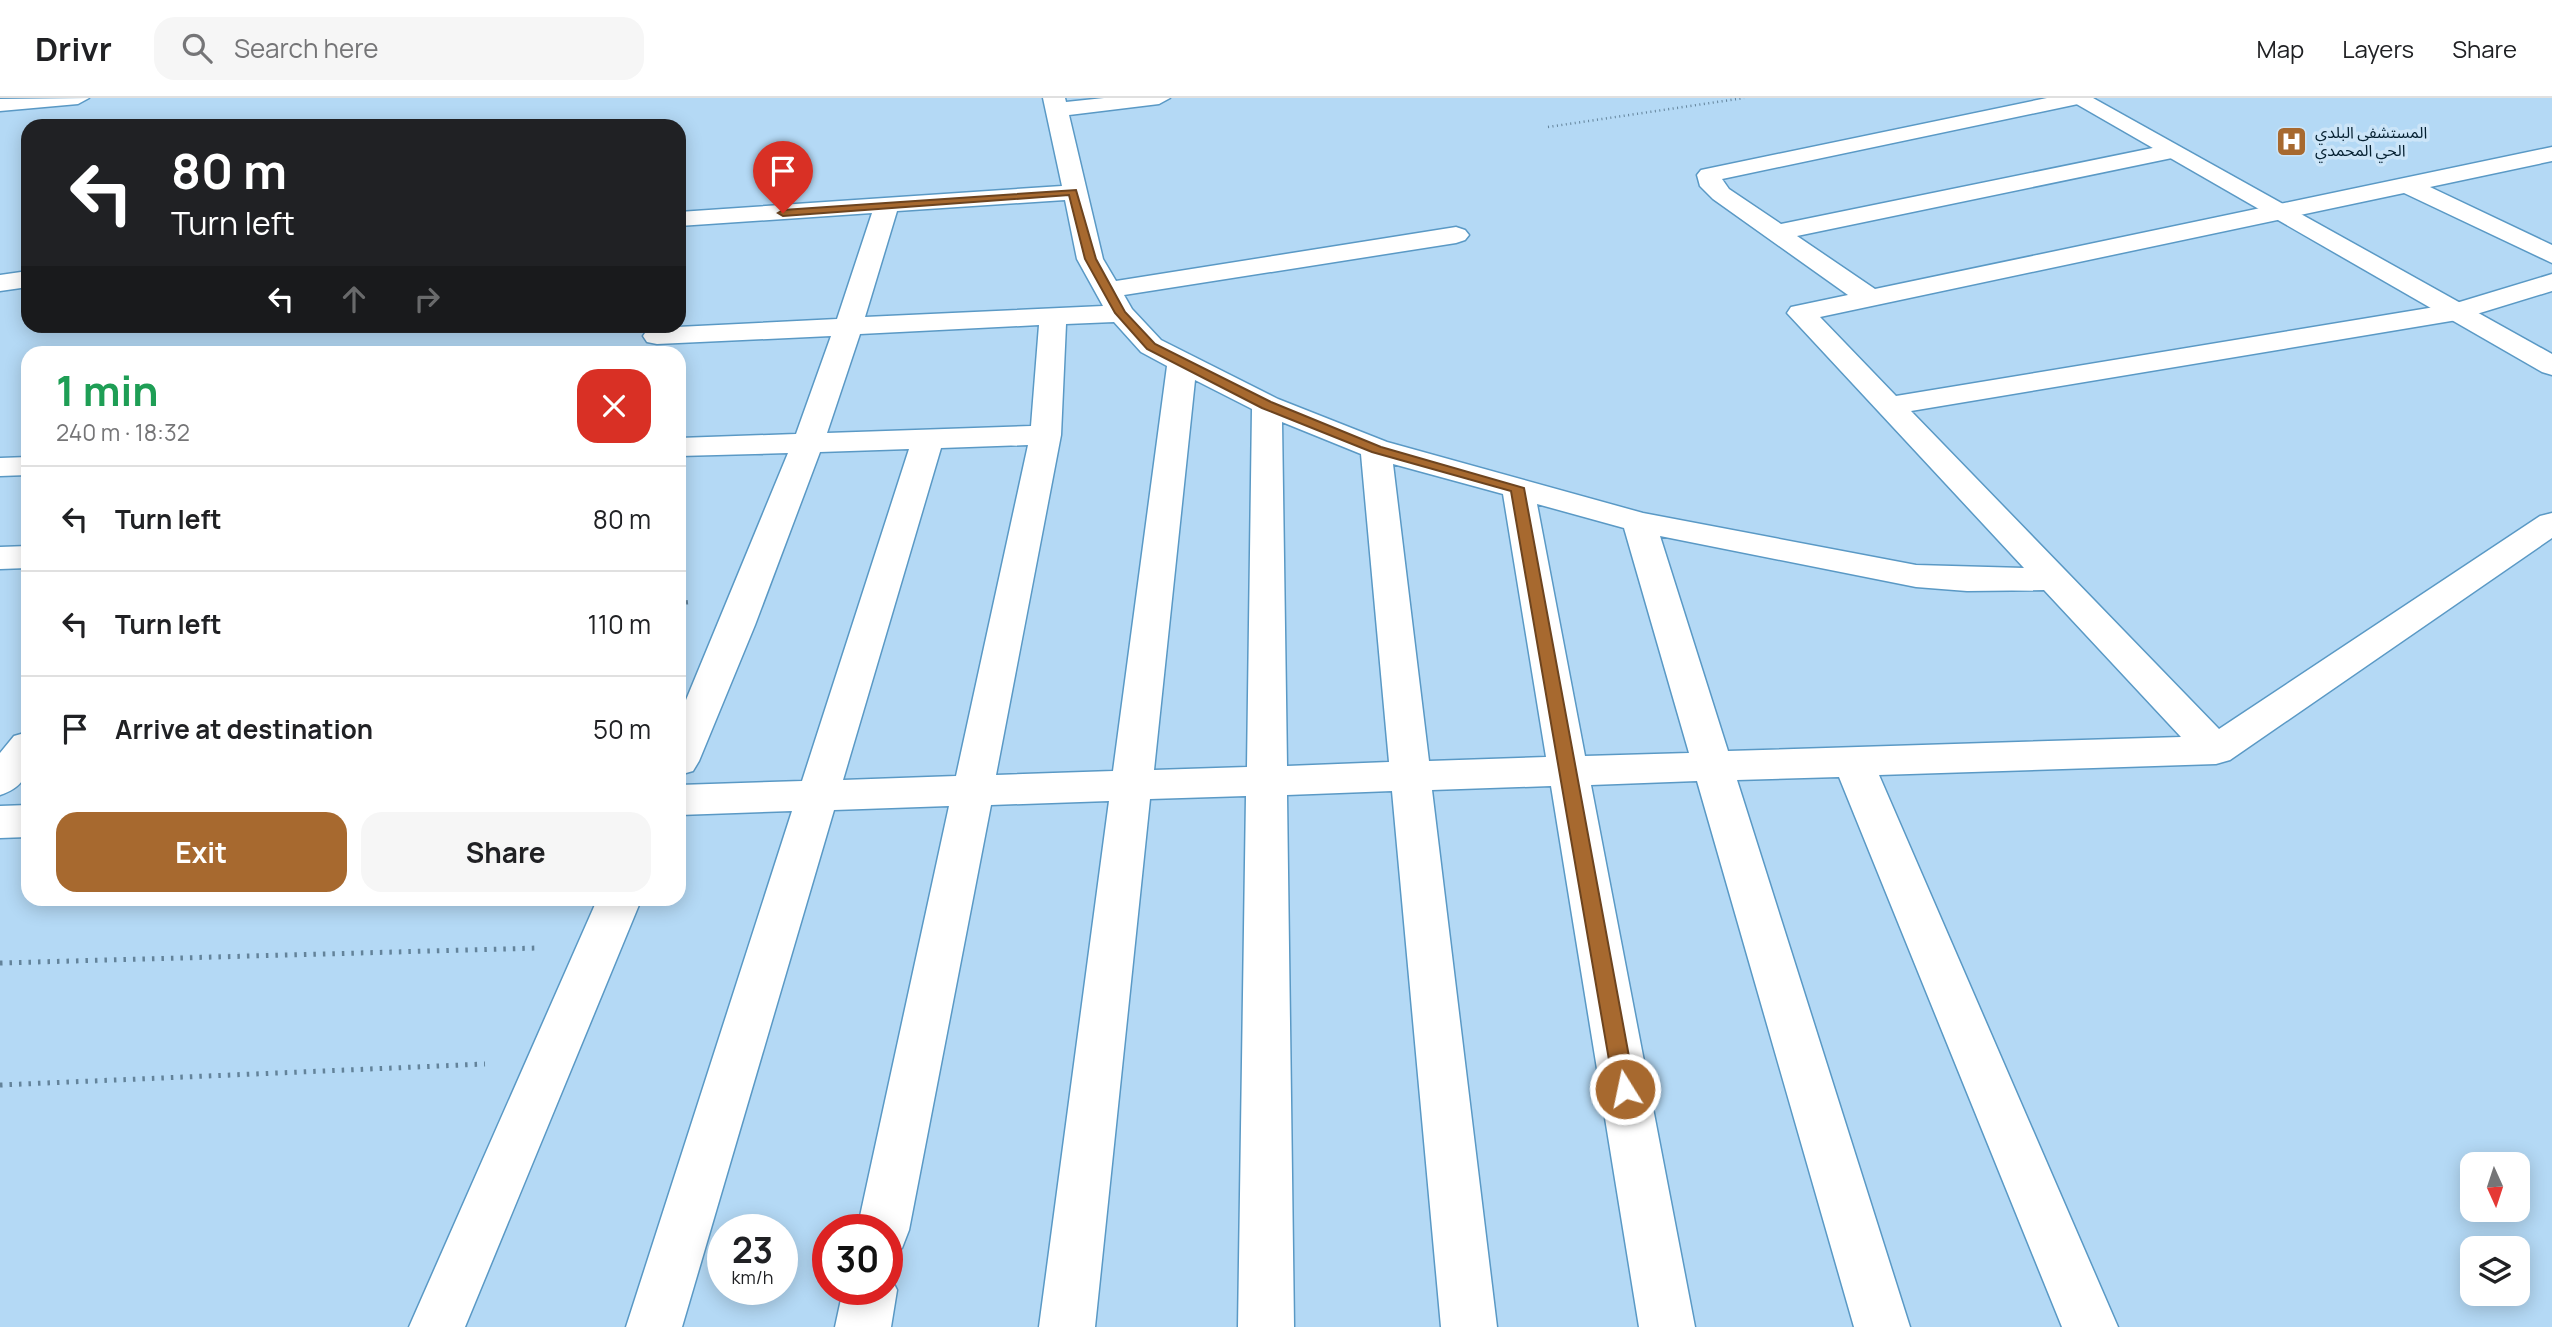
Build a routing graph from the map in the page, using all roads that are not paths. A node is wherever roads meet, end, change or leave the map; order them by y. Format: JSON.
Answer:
{"nodes":[{"id":1,"x":78,"y":98,"type":"edge"},
{"id":2,"x":1159,"y":98,"type":"edge"},
{"id":3,"x":2077,"y":98,"type":"edge"},
{"id":4,"x":1055,"y":104,"type":"edge"},
{"id":5,"x":0,"y":105,"type":"edge"},
{"id":6,"x":2172,"y":151,"type":"junction"},
{"id":7,"x":2552,"y":154,"type":"edge"},
{"id":8,"x":2505,"y":164,"type":"junction"},
{"id":9,"x":2540,"y":179,"type":"dead end"},
{"id":10,"x":2407,"y":185,"type":"junction"},
{"id":11,"x":1073,"y":192,"type":"junction"},
{"id":12,"x":886,"y":206,"type":"junction"},
{"id":13,"x":2282,"y":212,"type":"junction"},
{"id":14,"x":686,"y":219,"type":"edge"},
{"id":15,"x":1780,"y":232,"type":"junction"},
{"id":16,"x":1456,"y":235,"type":"dead end"},
{"id":17,"x":2552,"y":255,"type":"edge"},
{"id":18,"x":21,"y":280,"type":"edge"},
{"id":19,"x":2552,"y":282,"type":"edge"},
{"id":20,"x":0,"y":283,"type":"edge"},
{"id":21,"x":1871,"y":299,"type":"junction"},
{"id":22,"x":1114,"y":302,"type":"junction"},
{"id":23,"x":2457,"y":312,"type":"junction"},
{"id":24,"x":1053,"y":317,"type":"junction"},
{"id":25,"x":851,"y":326,"type":"junction"},
{"id":26,"x":656,"y":338,"type":"edge"},
{"id":27,"x":1182,"y":363,"type":"junction"},
{"id":28,"x":2552,"y":366,"type":"edge"},
{"id":29,"x":1266,"y":405,"type":"junction"},
{"id":30,"x":1889,"y":406,"type":"junction"},
{"id":31,"x":1046,"y":435,"type":"junction"},
{"id":32,"x":928,"y":439,"type":"junction"},
{"id":33,"x":810,"y":441,"type":"junction"},
{"id":34,"x":686,"y":447,"type":"edge"},
{"id":35,"x":1376,"y":449,"type":"junction"},
{"id":36,"x":21,"y":466,"type":"edge"},
{"id":37,"x":0,"y":467,"type":"edge"},
{"id":38,"x":1518,"y":488,"type":"junction"},
{"id":39,"x":1639,"y":522,"type":"junction"},
{"id":40,"x":2552,"y":523,"type":"edge"},
{"id":41,"x":21,"y":557,"type":"edge"},
{"id":42,"x":0,"y":558,"type":"edge"},
{"id":43,"x":2053,"y":579,"type":"junction"},
{"id":44,"x":686,"y":744,"type":"edge"},
{"id":45,"x":2216,"y":750,"type":"junction"},
{"id":46,"x":21,"y":754,"type":"edge"},
{"id":47,"x":1853,"y":762,"type":"junction"},
{"id":48,"x":1712,"y":766,"type":"junction"},
{"id":49,"x":1568,"y":771,"type":"junction"},
{"id":50,"x":1411,"y":775,"type":"junction"},
{"id":51,"x":0,"y":780,"type":"edge"},
{"id":52,"x":1266,"y":781,"type":"junction"},
{"id":53,"x":1132,"y":785,"type":"junction"},
{"id":54,"x":973,"y":790,"type":"junction"},
{"id":55,"x":819,"y":796,"type":"junction"},
{"id":56,"x":686,"y":800,"type":"edge"},
{"id":57,"x":21,"y":821,"type":"edge"},
{"id":58,"x":0,"y":822,"type":"edge"},
{"id":59,"x":616,"y":906,"type":"edge"},
{"id":60,"x":886,"y":1214,"type":"edge"},
{"id":61,"x":867,"y":1305,"type":"edge"},
{"id":62,"x":437,"y":1327,"type":"edge"},
{"id":63,"x":654,"y":1327,"type":"edge"},
{"id":64,"x":863,"y":1327,"type":"edge"},
{"id":65,"x":1067,"y":1327,"type":"edge"},
{"id":66,"x":1266,"y":1327,"type":"edge"},
{"id":67,"x":1469,"y":1327,"type":"edge"},
{"id":68,"x":1667,"y":1327,"type":"edge"},
{"id":69,"x":1882,"y":1327,"type":"edge"},
{"id":70,"x":2090,"y":1327,"type":"edge"}],
"edges":[{"from":1,"to":5,"type":"street"},
{"from":2,"to":4,"type":"street"},
{"from":3,"to":6,"type":"street"},
{"from":3,"to":15,"type":"street"},
{"from":4,"to":11,"type":"street"},
{"from":6,"to":13,"type":"street"},
{"from":6,"to":15,"type":"street"},
{"from":7,"to":8,"type":"street"},
{"from":8,"to":9,"type":"street"},
{"from":8,"to":10,"type":"street"},
{"from":10,"to":13,"type":"street"},
{"from":10,"to":17,"type":"street"},
{"from":11,"to":12,"type":"street"},
{"from":11,"to":22,"type":"street"},
{"from":12,"to":14,"type":"street"},
{"from":12,"to":25,"type":"street"},
{"from":13,"to":21,"type":"street"},
{"from":13,"to":23,"type":"street"},
{"from":15,"to":21,"type":"street"},
{"from":16,"to":22,"type":"street"},
{"from":18,"to":20,"type":"street"},
{"from":19,"to":23,"type":"street"},
{"from":21,"to":30,"type":"street"},
{"from":22,"to":24,"type":"street"},
{"from":22,"to":27,"type":"street"},
{"from":23,"to":28,"type":"street"},
{"from":23,"to":30,"type":"street"},
{"from":24,"to":25,"type":"street"},
{"from":24,"to":31,"type":"street"},
{"from":25,"to":26,"type":"street"},
{"from":25,"to":33,"type":"street"},
{"from":27,"to":29,"type":"street"},
{"from":27,"to":53,"type":"street"},
{"from":29,"to":35,"type":"street"},
{"from":29,"to":52,"type":"street"},
{"from":30,"to":43,"type":"street"},
{"from":31,"to":32,"type":"street"},
{"from":31,"to":54,"type":"street"},
{"from":32,"to":33,"type":"street"},
{"from":32,"to":55,"type":"street"},
{"from":33,"to":34,"type":"street"},
{"from":33,"to":44,"type":"street"},
{"from":35,"to":38,"type":"street"},
{"from":35,"to":50,"type":"street"},
{"from":36,"to":37,"type":"street"},
{"from":38,"to":39,"type":"street"},
{"from":38,"to":49,"type":"street"},
{"from":39,"to":43,"type":"street"},
{"from":39,"to":48,"type":"street"},
{"from":40,"to":45,"type":"street"},
{"from":41,"to":42,"type":"street"},
{"from":43,"to":45,"type":"street"},
{"from":45,"to":47,"type":"street"},
{"from":46,"to":51,"type":"street"},
{"from":47,"to":48,"type":"street"},
{"from":47,"to":70,"type":"street"},
{"from":48,"to":49,"type":"street"},
{"from":48,"to":69,"type":"street"},
{"from":49,"to":50,"type":"street"},
{"from":49,"to":68,"type":"street"},
{"from":50,"to":52,"type":"street"},
{"from":50,"to":67,"type":"street"},
{"from":52,"to":53,"type":"street"},
{"from":52,"to":66,"type":"street"},
{"from":53,"to":54,"type":"street"},
{"from":53,"to":65,"type":"street"},
{"from":54,"to":55,"type":"street"},
{"from":54,"to":60,"type":"street"},
{"from":55,"to":56,"type":"street"},
{"from":55,"to":63,"type":"street"},
{"from":57,"to":58,"type":"street"},
{"from":59,"to":62,"type":"street"},
{"from":61,"to":64,"type":"street"}]}
